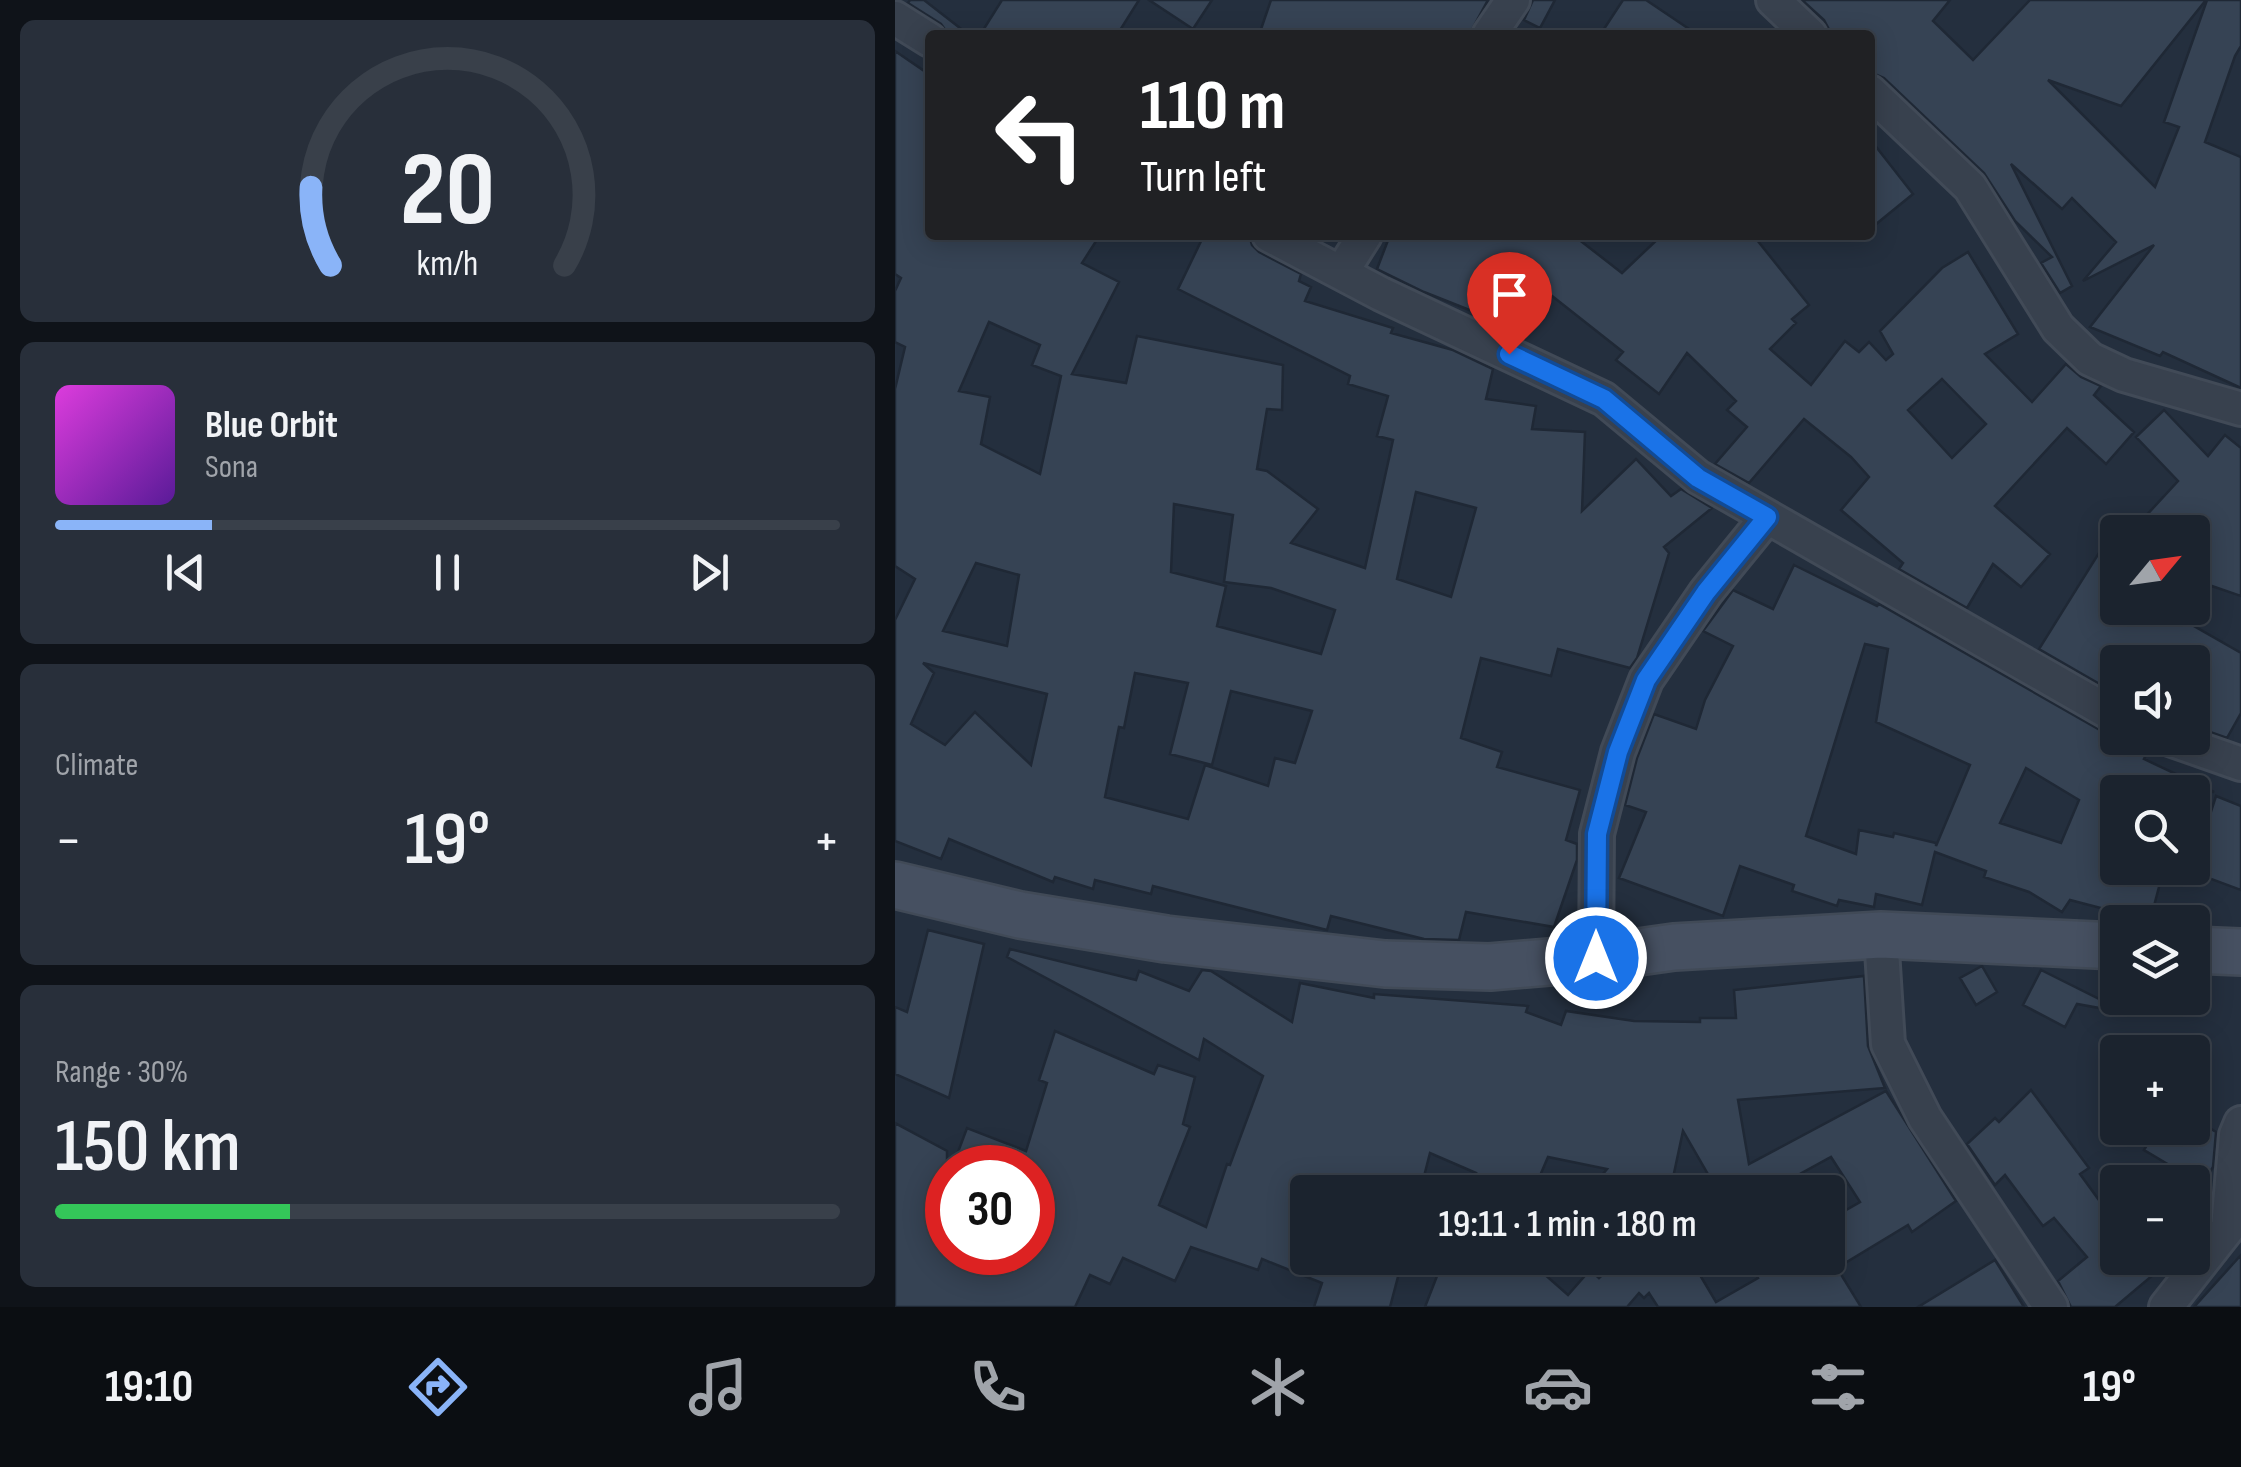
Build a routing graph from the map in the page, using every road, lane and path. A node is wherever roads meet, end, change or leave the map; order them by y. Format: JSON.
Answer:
{"nodes":[{"id":1,"x":1513,"y":0,"type":"edge"},
{"id":2,"x":1773,"y":0,"type":"edge"},
{"id":3,"x":895,"y":18,"type":"edge"},
{"id":4,"x":1492,"y":30,"type":"edge"},
{"id":5,"x":1805,"y":30,"type":"edge"},
{"id":6,"x":925,"y":37,"type":"edge"},
{"id":7,"x":1875,"y":97,"type":"edge"},
{"id":8,"x":1279,"y":240,"type":"edge"},
{"id":9,"x":1362,"y":240,"type":"edge"},
{"id":10,"x":1341,"y":272,"type":"junction"},
{"id":11,"x":2241,"y":410,"type":"edge"},
{"id":12,"x":1767,"y":517,"type":"junction"},
{"id":13,"x":2100,"y":707,"type":"edge"},
{"id":14,"x":2210,"y":753,"type":"edge"},
{"id":15,"x":2241,"y":764,"type":"edge"},
{"id":16,"x":895,"y":885,"type":"edge"},
{"id":17,"x":1881,"y":935,"type":"junction"},
{"id":18,"x":2100,"y":945,"type":"edge"},
{"id":19,"x":2210,"y":951,"type":"edge"},
{"id":20,"x":2241,"y":952,"type":"edge"},
{"id":21,"x":1596,"y":958,"type":"junction"},
{"id":22,"x":2241,"y":1122,"type":"edge"},
{"id":23,"x":2235,"y":1233,"type":"edge"},
{"id":24,"x":2051,"y":1307,"type":"edge"},
{"id":25,"x":2167,"y":1307,"type":"edge"}],
"edges":[{"from":1,"to":4,"type":"street"},
{"from":2,"to":5,"type":"street"},
{"from":3,"to":6,"type":"street"},
{"from":7,"to":11,"type":"street"},
{"from":8,"to":10,"type":"street"},
{"from":9,"to":10,"type":"street"},
{"from":10,"to":12,"type":"street"},
{"from":12,"to":13,"type":"street"},
{"from":12,"to":21,"type":"street"},
{"from":14,"to":15,"type":"street"},
{"from":16,"to":21,"type":"main road"},
{"from":17,"to":18,"type":"main road"},
{"from":17,"to":21,"type":"main road"},
{"from":17,"to":24,"type":"street"},
{"from":19,"to":20,"type":"main road"},
{"from":22,"to":23,"type":"street"},
{"from":23,"to":25,"type":"street"}]}
